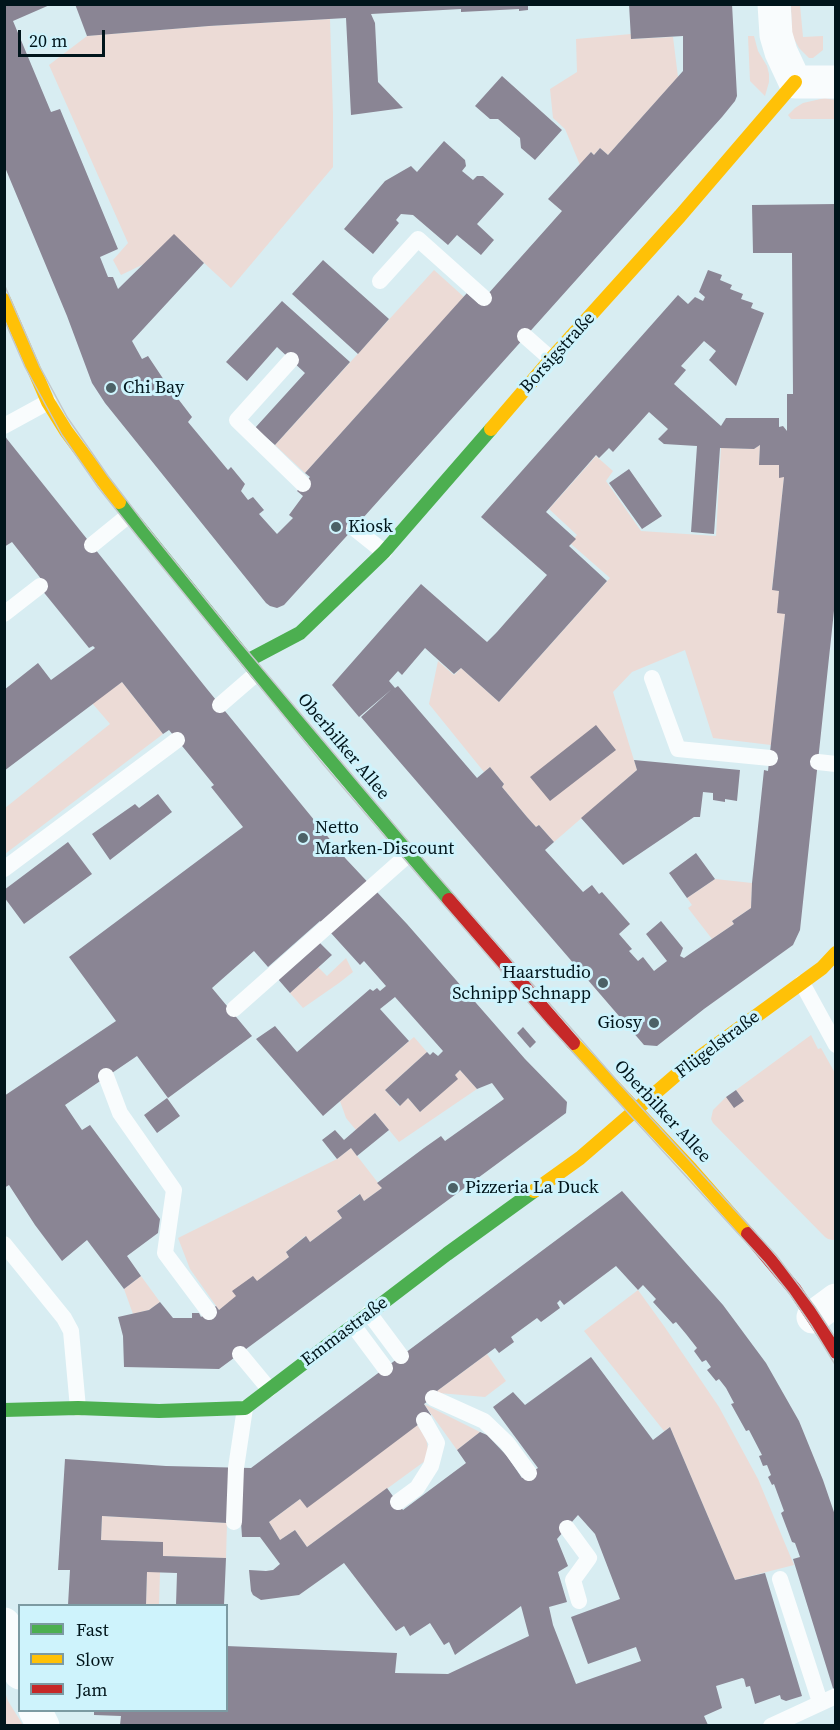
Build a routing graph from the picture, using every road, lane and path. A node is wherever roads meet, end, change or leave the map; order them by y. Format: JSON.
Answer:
{"nodes":[{"id":1,"x":774,"y":4,"type":"edge"},
{"id":2,"x":795,"y":82,"type":"junction"},
{"id":3,"x":836,"y":82,"type":"edge"},
{"id":4,"x":380,"y":281,"type":"dead end"},
{"id":5,"x":484,"y":298,"type":"dead end"},
{"id":6,"x":4,"y":300,"type":"edge"},
{"id":7,"x":525,"y":336,"type":"dead end"},
{"id":8,"x":551,"y":359,"type":"junction"},
{"id":9,"x":291,"y":360,"type":"dead end"},
{"id":10,"x":48,"y":402,"type":"junction"},
{"id":11,"x":4,"y":426,"type":"edge"},
{"id":12,"x":303,"y":484,"type":"dead end"},
{"id":13,"x":129,"y":515,"type":"junction"},
{"id":14,"x":354,"y":528,"type":"dead end"},
{"id":15,"x":92,"y":545,"type":"dead end"},
{"id":16,"x":384,"y":552,"type":"junction"},
{"id":17,"x":39,"y":586,"type":"dead end"},
{"id":18,"x":4,"y":614,"type":"edge"},
{"id":19,"x":252,"y":668,"type":"junction"},
{"id":20,"x":652,"y":678,"type":"dead end"},
{"id":21,"x":220,"y":705,"type":"dead end"},
{"id":22,"x":177,"y":740,"type":"dead end"},
{"id":23,"x":770,"y":758,"type":"dead end"},
{"id":24,"x":818,"y":762,"type":"dead end"},
{"id":25,"x":836,"y":764,"type":"edge"},
{"id":26,"x":410,"y":853,"type":"junction"},
{"id":27,"x":4,"y":869,"type":"edge"},
{"id":28,"x":836,"y":952,"type":"edge"},
{"id":29,"x":802,"y":982,"type":"junction"},
{"id":30,"x":234,"y":1009,"type":"dead end"},
{"id":31,"x":836,"y":1045,"type":"edge"},
{"id":32,"x":105,"y":1076,"type":"dead end"},
{"id":33,"x":636,"y":1110,"type":"junction"},
{"id":34,"x":4,"y":1244,"type":"edge"},
{"id":35,"x":824,"y":1309,"type":"edge"},
{"id":36,"x":208,"y":1312,"type":"dead end"},
{"id":37,"x":369,"y":1313,"type":"junction"},
{"id":38,"x":353,"y":1325,"type":"junction"},
{"id":39,"x":836,"y":1352,"type":"edge"},
{"id":40,"x":240,"y":1354,"type":"dead end"},
{"id":41,"x":401,"y":1356,"type":"dead end"},
{"id":42,"x":385,"y":1368,"type":"dead end"},
{"id":43,"x":269,"y":1389,"type":"junction"},
{"id":44,"x":432,"y":1398,"type":"dead end"},
{"id":45,"x":78,"y":1408,"type":"junction"},
{"id":46,"x":245,"y":1408,"type":"junction"},
{"id":47,"x":4,"y":1410,"type":"edge"},
{"id":48,"x":424,"y":1420,"type":"dead end"},
{"id":49,"x":529,"y":1473,"type":"dead end"},
{"id":50,"x":398,"y":1502,"type":"dead end"},
{"id":51,"x":234,"y":1522,"type":"dead end"},
{"id":52,"x":567,"y":1528,"type":"dead end"},
{"id":53,"x":780,"y":1580,"type":"dead end"},
{"id":54,"x":579,"y":1601,"type":"dead end"},
{"id":55,"x":4,"y":1624,"type":"edge"},
{"id":56,"x":18,"y":1667,"type":"edge"},
{"id":57,"x":828,"y":1699,"type":"edge"},
{"id":58,"x":36,"y":1712,"type":"edge"},
{"id":59,"x":44,"y":1725,"type":"edge"},
{"id":60,"x":771,"y":1725,"type":"edge"}],
"edges":[{"from":1,"to":2,"type":"street"},
{"from":2,"to":3,"type":"street"},
{"from":2,"to":8,"type":"street","name":"Borsigstraße"},
{"from":4,"to":5,"type":"lane"},
{"from":6,"to":10,"type":"street","name":"Oberbilker Allee"},
{"from":7,"to":8,"type":"lane"},
{"from":8,"to":16,"type":"street","name":"Borsigstraße"},
{"from":9,"to":12,"type":"lane"},
{"from":10,"to":11,"type":"lane"},
{"from":10,"to":13,"type":"street","name":"Oberbilker Allee"},
{"from":13,"to":15,"type":"lane"},
{"from":13,"to":19,"type":"street","name":"Oberbilker Allee"},
{"from":14,"to":16,"type":"lane"},
{"from":16,"to":19,"type":"street","name":"Borsigstraße"},
{"from":17,"to":18,"type":"lane"},
{"from":19,"to":21,"type":"lane"},
{"from":19,"to":26,"type":"street","name":"Oberbilker Allee"},
{"from":20,"to":23,"type":"lane"},
{"from":22,"to":27,"type":"lane"},
{"from":24,"to":25,"type":"lane"},
{"from":26,"to":30,"type":"lane"},
{"from":26,"to":33,"type":"street","name":"Oberbilker Allee"},
{"from":28,"to":29,"type":"street","name":"Flügelstraße"},
{"from":29,"to":31,"type":"lane"},
{"from":29,"to":33,"type":"street","name":"Flügelstraße"},
{"from":32,"to":36,"type":"lane"},
{"from":33,"to":35,"type":"street","name":"Oberbilker Allee"},
{"from":33,"to":37,"type":"street","name":"Emmastraße"},
{"from":34,"to":45,"type":"lane"},
{"from":35,"to":39,"type":"street","name":"Oberbilker Allee"},
{"from":37,"to":38,"type":"street","name":"Emmastraße"},
{"from":37,"to":41,"type":"lane"},
{"from":38,"to":42,"type":"lane"},
{"from":38,"to":43,"type":"street","name":"Emmastraße"},
{"from":40,"to":43,"type":"lane"},
{"from":43,"to":46,"type":"street","name":"Emmastraße"},
{"from":44,"to":49,"type":"lane"},
{"from":45,"to":46,"type":"street"},
{"from":45,"to":47,"type":"street"},
{"from":46,"to":51,"type":"lane"},
{"from":48,"to":50,"type":"lane"},
{"from":52,"to":54,"type":"lane"},
{"from":53,"to":57,"type":"lane"},
{"from":55,"to":56,"type":"street"},
{"from":57,"to":60,"type":"lane"},
{"from":58,"to":59,"type":"street"}]}
